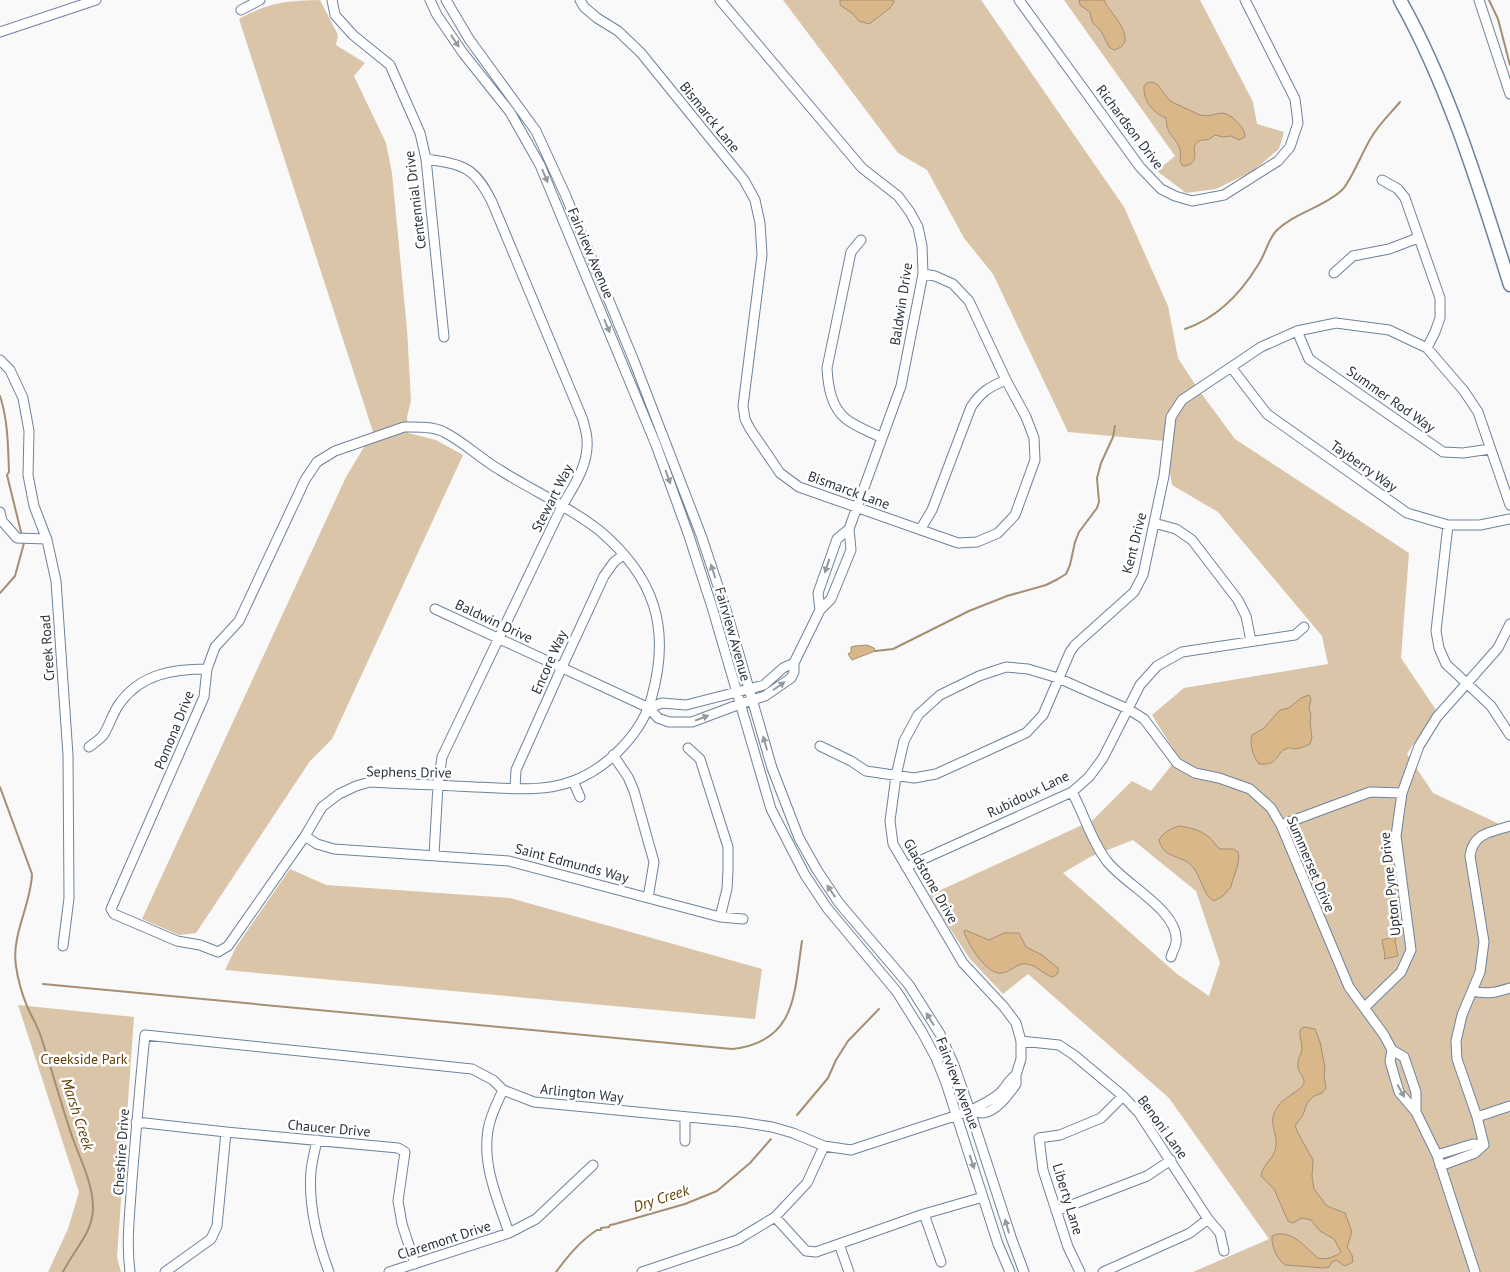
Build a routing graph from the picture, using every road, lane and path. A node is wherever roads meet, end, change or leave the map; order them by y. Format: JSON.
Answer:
{"nodes":[{"id":1,"x":96,"y":0,"type":"edge"},
{"id":2,"x":260,"y":0,"type":"edge"},
{"id":3,"x":332,"y":0,"type":"edge"},
{"id":4,"x":430,"y":0,"type":"edge"},
{"id":5,"x":446,"y":0,"type":"edge"},
{"id":6,"x":580,"y":0,"type":"edge"},
{"id":7,"x":720,"y":0,"type":"edge"},
{"id":8,"x":1019,"y":0,"type":"edge"},
{"id":9,"x":1244,"y":0,"type":"edge"},
{"id":10,"x":1400,"y":0,"type":"edge"},
{"id":11,"x":1479,"y":0,"type":"edge"},
{"id":12,"x":241,"y":10,"type":"dead end"},
{"id":13,"x":0,"y":32,"type":"edge"},
{"id":14,"x":1510,"y":94,"type":"edge"},
{"id":15,"x":426,"y":160,"type":"junction"},
{"id":16,"x":1382,"y":180,"type":"dead end"},
{"id":17,"x":1418,"y":238,"type":"junction"},
{"id":18,"x":861,"y":240,"type":"dead end"},
{"id":19,"x":1334,"y":273,"type":"dead end"},
{"id":20,"x":923,"y":274,"type":"junction"},
{"id":21,"x":1510,"y":285,"type":"edge"},
{"id":22,"x":1297,"y":331,"type":"junction"},
{"id":23,"x":444,"y":338,"type":"dead end"},
{"id":24,"x":1426,"y":348,"type":"junction"},
{"id":25,"x":0,"y":360,"type":"edge"},
{"id":26,"x":1232,"y":367,"type":"junction"},
{"id":27,"x":1006,"y":380,"type":"junction"},
{"id":28,"x":882,"y":438,"type":"junction"},
{"id":29,"x":1490,"y":449,"type":"junction"},
{"id":30,"x":317,"y":462,"type":"joint"},
{"id":31,"x":562,"y":506,"type":"junction"},
{"id":32,"x":1510,"y":506,"type":"edge"},
{"id":33,"x":856,"y":508,"type":"junction"},
{"id":34,"x":0,"y":512,"type":"edge"},
{"id":35,"x":1510,"y":519,"type":"edge"},
{"id":36,"x":1154,"y":523,"type":"junction"},
{"id":37,"x":1448,"y":525,"type":"junction"},
{"id":38,"x":849,"y":529,"type":"junction"},
{"id":39,"x":920,"y":530,"type":"junction"},
{"id":40,"x":47,"y":539,"type":"junction"},
{"id":41,"x":623,"y":555,"type":"junction"},
{"id":42,"x":435,"y":609,"type":"dead end"},
{"id":43,"x":820,"y":610,"type":"junction"},
{"id":44,"x":1510,"y":624,"type":"edge"},
{"id":45,"x":1304,"y":627,"type":"dead end"},
{"id":46,"x":498,"y":639,"type":"junction"},
{"id":47,"x":1251,"y":641,"type":"junction"},
{"id":48,"x":794,"y":662,"type":"junction"},
{"id":49,"x":562,"y":667,"type":"junction"},
{"id":50,"x":206,"y":670,"type":"junction"},
{"id":51,"x":1058,"y":678,"type":"junction"},
{"id":52,"x":1465,"y":683,"type":"junction"},
{"id":53,"x":749,"y":688,"type":"junction"},
{"id":54,"x":736,"y":692,"type":"junction"},
{"id":55,"x":752,"y":700,"type":"junction"},
{"id":56,"x":740,"y":704,"type":"junction"},
{"id":57,"x":649,"y":708,"type":"junction"},
{"id":58,"x":1128,"y":709,"type":"junction"},
{"id":59,"x":1510,"y":735,"type":"edge"},
{"id":60,"x":820,"y":746,"type":"dead end"},
{"id":61,"x":89,"y":747,"type":"dead end"},
{"id":62,"x":688,"y":748,"type":"dead end"},
{"id":63,"x":613,"y":755,"type":"junction"},
{"id":64,"x":896,"y":776,"type":"junction"},
{"id":65,"x":573,"y":781,"type":"junction"},
{"id":66,"x":438,"y":785,"type":"junction"},
{"id":67,"x":515,"y":788,"type":"junction"},
{"id":68,"x":1072,"y":792,"type":"junction"},
{"id":69,"x":1402,"y":793,"type":"junction"},
{"id":70,"x":580,"y":797,"type":"dead end"},
{"id":71,"x":1281,"y":826,"type":"junction"},
{"id":72,"x":1510,"y":826,"type":"edge"},
{"id":73,"x":305,"y":836,"type":"junction"},
{"id":74,"x":434,"y":856,"type":"junction"},
{"id":75,"x":906,"y":867,"type":"junction"},
{"id":76,"x":648,"y":898,"type":"junction"},
{"id":77,"x":720,"y":917,"type":"junction"},
{"id":78,"x":743,"y":918,"type":"dead end"},
{"id":79,"x":63,"y":946,"type":"dead end"},
{"id":80,"x":218,"y":952,"type":"joint"},
{"id":81,"x":1171,"y":958,"type":"dead end"},
{"id":82,"x":1510,"y":988,"type":"edge"},
{"id":83,"x":1473,"y":992,"type":"junction"},
{"id":84,"x":1364,"y":1007,"type":"junction"},
{"id":85,"x":145,"y":1035,"type":"joint"},
{"id":86,"x":1022,"y":1041,"type":"junction"},
{"id":87,"x":1392,"y":1050,"type":"junction"},
{"id":88,"x":503,"y":1090,"type":"junction"},
{"id":89,"x":1123,"y":1096,"type":"junction"},
{"id":90,"x":1510,"y":1106,"type":"edge"},
{"id":91,"x":970,"y":1111,"type":"junction"},
{"id":92,"x":1416,"y":1112,"type":"junction"},
{"id":93,"x":957,"y":1116,"type":"junction"},
{"id":94,"x":1477,"y":1117,"type":"junction"},
{"id":95,"x":686,"y":1118,"type":"junction"},
{"id":96,"x":136,"y":1122,"type":"junction"},
{"id":97,"x":226,"y":1132,"type":"junction"},
{"id":98,"x":316,"y":1140,"type":"junction"},
{"id":99,"x":684,"y":1142,"type":"dead end"},
{"id":100,"x":1484,"y":1145,"type":"junction"},
{"id":101,"x":824,"y":1146,"type":"junction"},
{"id":102,"x":1464,"y":1146,"type":"junction"},
{"id":103,"x":1437,"y":1155,"type":"junction"},
{"id":104,"x":1467,"y":1156,"type":"junction"},
{"id":105,"x":1171,"y":1160,"type":"junction"},
{"id":106,"x":593,"y":1165,"type":"dead end"},
{"id":107,"x":1440,"y":1166,"type":"junction"},
{"id":108,"x":983,"y":1197,"type":"junction"},
{"id":109,"x":1056,"y":1211,"type":"junction"},
{"id":110,"x":924,"y":1214,"type":"junction"},
{"id":111,"x":775,"y":1216,"type":"junction"},
{"id":112,"x":1208,"y":1218,"type":"junction"},
{"id":113,"x":509,"y":1233,"type":"junction"},
{"id":114,"x":838,"y":1244,"type":"junction"},
{"id":115,"x":1224,"y":1251,"type":"dead end"},
{"id":116,"x":941,"y":1262,"type":"dead end"},
{"id":117,"x":415,"y":1264,"type":"junction"},
{"id":118,"x":646,"y":1271,"type":"edge"},
{"id":119,"x":130,"y":1272,"type":"edge"},
{"id":120,"x":165,"y":1272,"type":"edge"},
{"id":121,"x":329,"y":1272,"type":"edge"},
{"id":122,"x":389,"y":1272,"type":"edge"},
{"id":123,"x":849,"y":1272,"type":"edge"},
{"id":124,"x":1010,"y":1272,"type":"edge"},
{"id":125,"x":1024,"y":1272,"type":"edge"},
{"id":126,"x":1080,"y":1272,"type":"edge"},
{"id":127,"x":1102,"y":1272,"type":"edge"},
{"id":128,"x":1475,"y":1272,"type":"edge"}],
"edges":[{"from":1,"to":13,"type":"street"},
{"from":2,"to":12,"type":"street"},
{"from":3,"to":15,"type":"street","name":"Centennial Drive"},
{"from":4,"to":54,"type":"street","name":"Fairview Avenue","one_way":true},
{"from":53,"to":5,"type":"street","name":"Fairview Avenue","one_way":true},
{"from":6,"to":33,"type":"street","name":"Bismarck Lane"},
{"from":7,"to":20,"type":"street","name":"Baldwin Drive"},
{"from":8,"to":9,"type":"street","name":"Richardson Drive"},
{"from":10,"to":21,"type":"highway"},
{"from":11,"to":14,"type":"street"},
{"from":15,"to":23,"type":"street","name":"Centennial Drive"},
{"from":15,"to":31,"type":"street","name":"Stewart Way"},
{"from":16,"to":17,"type":"street"},
{"from":17,"to":19,"type":"street"},
{"from":17,"to":24,"type":"street"},
{"from":18,"to":28,"type":"street"},
{"from":20,"to":27,"type":"street","name":"Bismarck Lane"},
{"from":20,"to":28,"type":"street","name":"Baldwin Drive"},
{"from":22,"to":24,"type":"street","name":"Kent Drive"},
{"from":22,"to":26,"type":"street","name":"Kent Drive"},
{"from":22,"to":29,"type":"street","name":"Summer Rod Way"},
{"from":24,"to":29,"type":"street"},
{"from":25,"to":40,"type":"street","name":"Creek Road"},
{"from":26,"to":36,"type":"street","name":"Kent Drive"},
{"from":26,"to":37,"type":"street","name":"Tayberry Way"},
{"from":27,"to":39,"type":"street"},
{"from":27,"to":39,"type":"street","name":"Bismarck Lane"},
{"from":28,"to":33,"type":"street","name":"Baldwin Drive"},
{"from":29,"to":32,"type":"street"},
{"from":30,"to":31,"type":"street","name":"Sephens Drive"},
{"from":30,"to":50,"type":"street","name":"Pomona Drive"},
{"from":31,"to":41,"type":"street","name":"Sephens Drive"},
{"from":31,"to":46,"type":"street","name":"Stewart Way"},
{"from":33,"to":38,"type":"street","name":"Baldwin Drive"},
{"from":33,"to":39,"type":"street","name":"Bismarck Lane"},
{"from":34,"to":40,"type":"street"},
{"from":35,"to":37,"type":"street","name":"Tayberry Way"},
{"from":36,"to":47,"type":"street"},
{"from":36,"to":51,"type":"street","name":"Kent Drive"},
{"from":37,"to":52,"type":"street"},
{"from":38,"to":43,"type":"street","name":"Baldwin Drive"},
{"from":38,"to":43,"type":"street","name":"Baldwin Drive","one_way":true},
{"from":40,"to":79,"type":"street","name":"Creek Road"},
{"from":41,"to":49,"type":"street","name":"Encore Way"},
{"from":41,"to":57,"type":"street","name":"Sephens Drive"},
{"from":42,"to":46,"type":"street","name":"Baldwin Drive"},
{"from":43,"to":48,"type":"street","name":"Baldwin Drive"},
{"from":44,"to":52,"type":"street","name":"Upton Pyne Drive"},
{"from":45,"to":47,"type":"street","name":"Rubidoux Lane"},
{"from":46,"to":49,"type":"street","name":"Baldwin Drive"},
{"from":46,"to":66,"type":"street","name":"Stewart Way"},
{"from":47,"to":58,"type":"street","name":"Rubidoux Lane"},
{"from":48,"to":53,"type":"street","name":"Baldwin Drive"},
{"from":55,"to":48,"type":"street","name":"Baldwin Drive","one_way":true},
{"from":49,"to":57,"type":"street","name":"Baldwin Drive"},
{"from":49,"to":67,"type":"street","name":"Encore Way"},
{"from":50,"to":61,"type":"street"},
{"from":50,"to":80,"type":"street","name":"Pomona Drive"},
{"from":51,"to":58,"type":"street","name":"Summerset Drive"},
{"from":51,"to":64,"type":"street","name":"Kent Drive"},
{"from":51,"to":64,"type":"street","name":"Gladstone Drive"},
{"from":52,"to":59,"type":"street"},
{"from":52,"to":69,"type":"street","name":"Upton Pyne Drive"},
{"from":53,"to":54,"type":"street","name":"Baldwin Drive"},
{"from":53,"to":55,"type":"street","name":"Fairview Avenue"},
{"from":54,"to":56,"type":"street","name":"Fairview Avenue"},
{"from":54,"to":57,"type":"street","name":"Baldwin Drive"},
{"from":55,"to":56,"type":"street","name":"Baldwin Drive"},
{"from":91,"to":55,"type":"street","name":"Fairview Avenue","one_way":true},
{"from":57,"to":56,"type":"street","name":"Baldwin Drive","one_way":true},
{"from":56,"to":93,"type":"street","name":"Fairview Avenue"},
{"from":57,"to":63,"type":"street","name":"Sephens Drive"},
{"from":58,"to":68,"type":"street","name":"Rubidoux Lane"},
{"from":58,"to":71,"type":"street","name":"Summerset Drive"},
{"from":60,"to":64,"type":"street","name":"Kent Drive"},
{"from":62,"to":77,"type":"street"},
{"from":63,"to":65,"type":"street","name":"Sephens Drive"},
{"from":63,"to":76,"type":"street"},
{"from":64,"to":75,"type":"street","name":"Gladstone Drive"},
{"from":65,"to":67,"type":"street","name":"Sephens Drive"},
{"from":65,"to":70,"type":"street"},
{"from":66,"to":67,"type":"street","name":"Sephens Drive"},
{"from":66,"to":73,"type":"street","name":"Sephens Drive"},
{"from":66,"to":74,"type":"street","name":"Stewart Way"},
{"from":68,"to":75,"type":"street","name":"Rubidoux Lane"},
{"from":68,"to":81,"type":"street"},
{"from":69,"to":71,"type":"street"},
{"from":69,"to":84,"type":"street","name":"Upton Pyne Drive"},
{"from":71,"to":84,"type":"street","name":"Summerset Drive"},
{"from":72,"to":83,"type":"street"},
{"from":73,"to":74,"type":"street","name":"Saint Edmunds Way"},
{"from":73,"to":80,"type":"street","name":"Sephens Drive"},
{"from":74,"to":76,"type":"street","name":"Saint Edmunds Way"},
{"from":75,"to":86,"type":"street","name":"Gladstone Drive"},
{"from":76,"to":77,"type":"street","name":"Saint Edmunds Way"},
{"from":77,"to":78,"type":"street","name":"Saint Edmunds Way"},
{"from":82,"to":83,"type":"street"},
{"from":83,"to":94,"type":"street"},
{"from":84,"to":87,"type":"street","name":"Summerset Drive"},
{"from":85,"to":88,"type":"street","name":"Arlington Way"},
{"from":85,"to":96,"type":"street","name":"Cheshire Drive"},
{"from":86,"to":89,"type":"street","name":"Benoni Lane"},
{"from":86,"to":91,"type":"street","name":"Gladstone Drive"},
{"from":87,"to":92,"type":"street","name":"Summerset Drive","one_way":true},
{"from":87,"to":92,"type":"street","name":"Summerset Drive"},
{"from":88,"to":95,"type":"street","name":"Arlington Way"},
{"from":88,"to":113,"type":"street","name":"Claremont Drive"},
{"from":89,"to":105,"type":"street","name":"Benoni Lane"},
{"from":89,"to":109,"type":"street","name":"Liberty Lane"},
{"from":90,"to":94,"type":"street"},
{"from":91,"to":93,"type":"street","name":"Gladstone Drive"},
{"from":125,"to":91,"type":"street","name":"Fairview Avenue","one_way":true},
{"from":92,"to":103,"type":"street","name":"Summerset Drive"},
{"from":93,"to":101,"type":"street","name":"Arlington Way"},
{"from":93,"to":108,"type":"street","name":"Fairview Avenue","one_way":true},
{"from":94,"to":100,"type":"street"},
{"from":95,"to":99,"type":"street"},
{"from":95,"to":101,"type":"street","name":"Arlington Way"},
{"from":96,"to":97,"type":"street","name":"Chaucer Drive"},
{"from":96,"to":119,"type":"street","name":"Cheshire Drive"},
{"from":97,"to":98,"type":"street","name":"Chaucer Drive"},
{"from":97,"to":120,"type":"street"},
{"from":98,"to":117,"type":"street","name":"Chaucer Drive"},
{"from":98,"to":121,"type":"street"},
{"from":100,"to":102,"type":"street"},
{"from":100,"to":104,"type":"street"},
{"from":101,"to":111,"type":"street"},
{"from":102,"to":103,"type":"street"},
{"from":102,"to":104,"type":"street"},
{"from":103,"to":107,"type":"street","name":"Summerset Drive"},
{"from":104,"to":107,"type":"street"},
{"from":105,"to":109,"type":"street"},
{"from":105,"to":112,"type":"street","name":"Benoni Lane"},
{"from":106,"to":113,"type":"street"},
{"from":107,"to":128,"type":"street","name":"Summerset Drive"},
{"from":108,"to":110,"type":"street"},
{"from":108,"to":124,"type":"street","name":"Fairview Avenue"},
{"from":109,"to":126,"type":"street","name":"Liberty Lane"},
{"from":110,"to":114,"type":"street"},
{"from":110,"to":116,"type":"street"},
{"from":111,"to":114,"type":"street"},
{"from":111,"to":118,"type":"street"},
{"from":112,"to":115,"type":"street","name":"Benoni Lane"},
{"from":112,"to":127,"type":"street"},
{"from":113,"to":117,"type":"street","name":"Claremont Drive"},
{"from":114,"to":123,"type":"street"},
{"from":117,"to":122,"type":"street","name":"Claremont Drive"}]}
